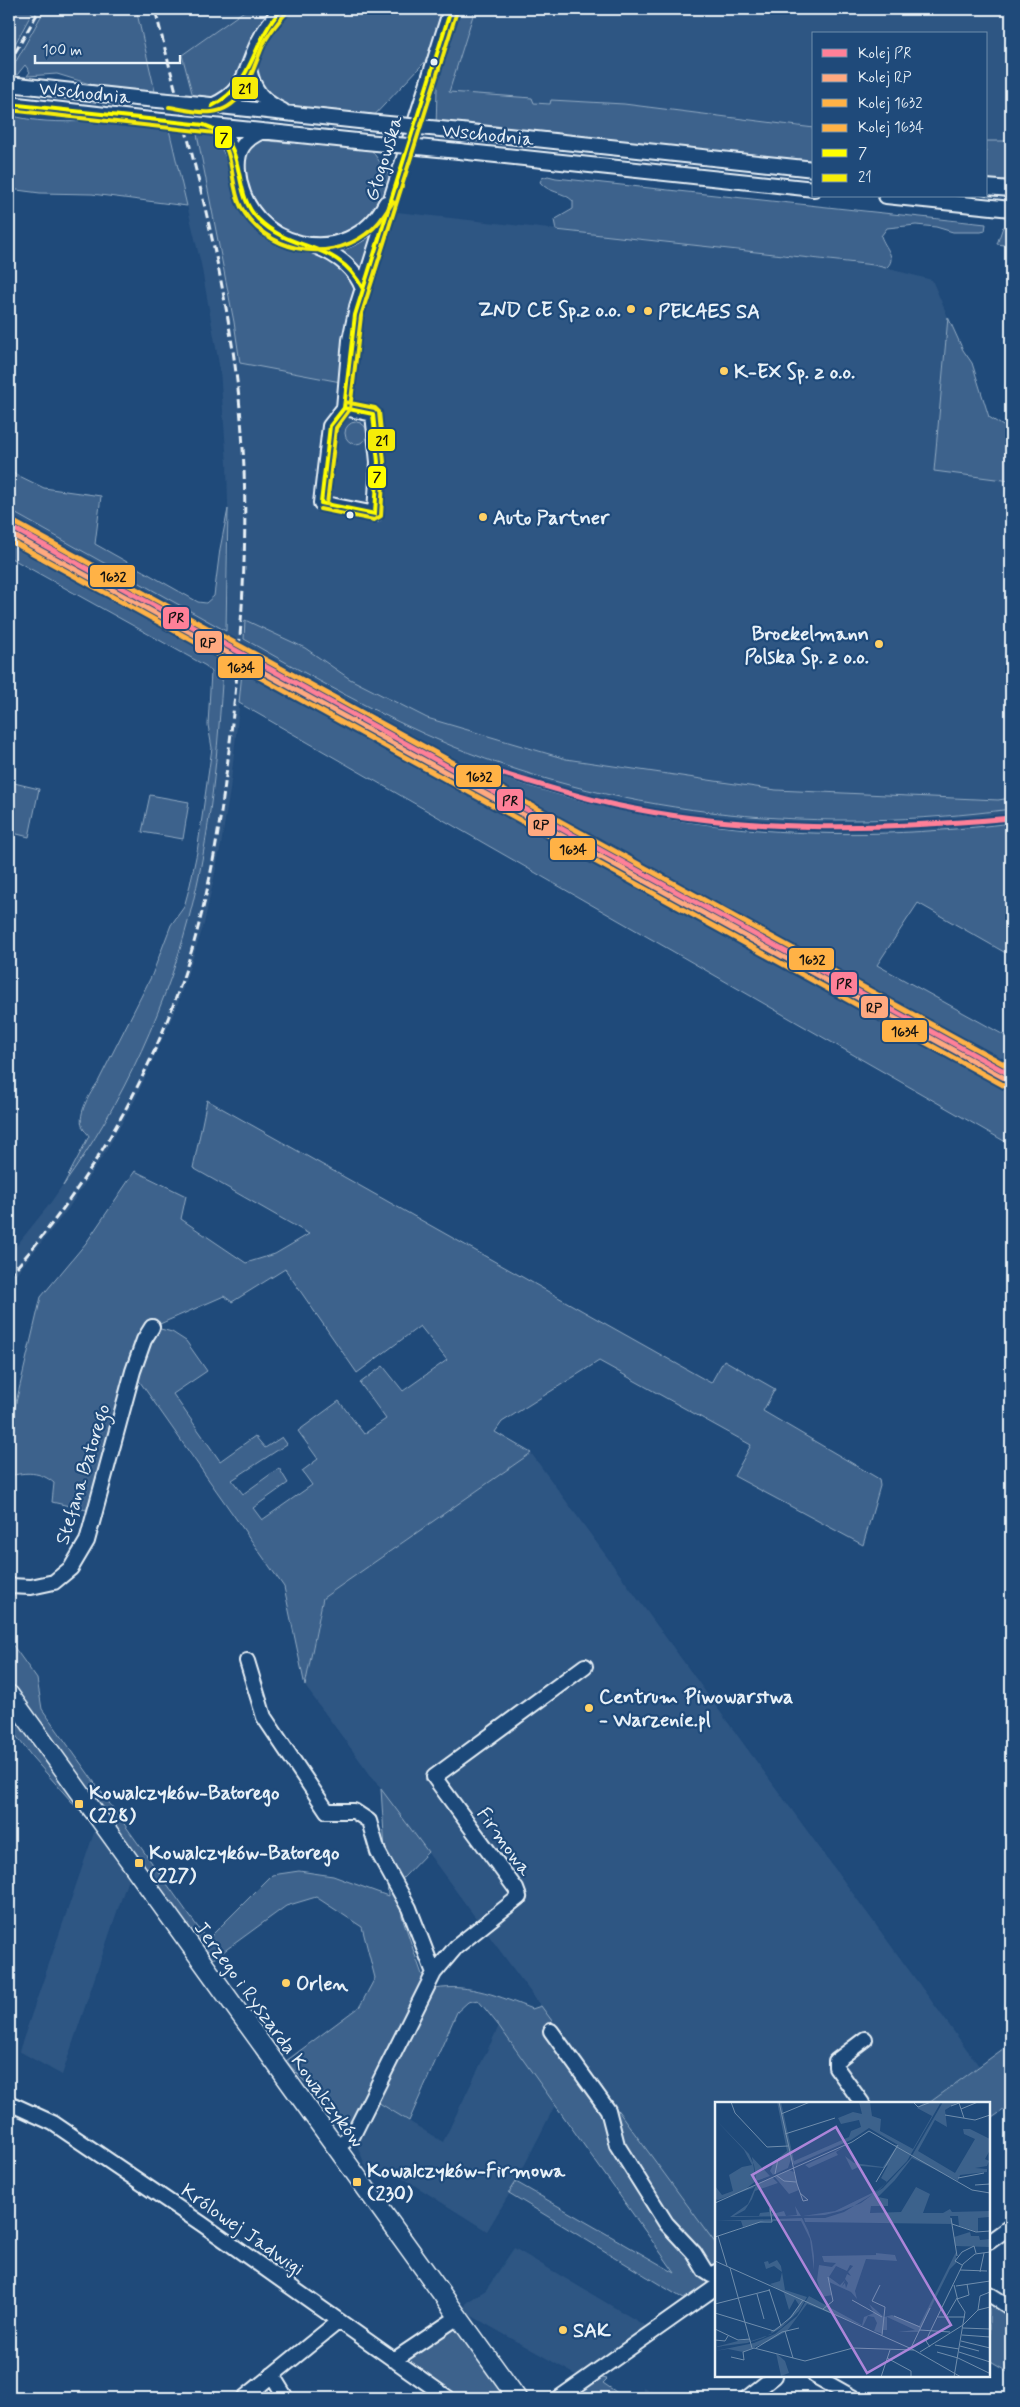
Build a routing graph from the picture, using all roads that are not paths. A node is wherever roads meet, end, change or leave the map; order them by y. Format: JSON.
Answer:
{"nodes":[{"id":1,"x":282,"y":9,"type":"edge"},
{"id":2,"x":451,"y":9,"type":"edge"},
{"id":3,"x":249,"y":68,"type":"junction"},
{"id":4,"x":9,"y":84,"type":"edge"},
{"id":5,"x":9,"y":104,"type":"edge"},
{"id":6,"x":207,"y":105,"type":"junction"},
{"id":7,"x":288,"y":114,"type":"junction"},
{"id":8,"x":208,"y":125,"type":"junction"},
{"id":9,"x":263,"y":131,"type":"junction"},
{"id":10,"x":237,"y":164,"type":"junction"},
{"id":11,"x":812,"y":169,"type":"edge"},
{"id":12,"x":395,"y":184,"type":"junction"},
{"id":13,"x":988,"y":186,"type":"edge"},
{"id":14,"x":812,"y":189,"type":"edge"},
{"id":15,"x":1011,"y":189,"type":"edge"},
{"id":16,"x":905,"y":198,"type":"edge"},
{"id":17,"x":1011,"y":209,"type":"edge"},
{"id":18,"x":312,"y":245,"type":"junction"},
{"id":19,"x":363,"y":289,"type":"junction"},
{"id":20,"x":344,"y":408,"type":"junction"},
{"id":21,"x":152,"y":1327,"type":"dead end"},
{"id":22,"x":9,"y":1586,"type":"edge"},
{"id":23,"x":247,"y":1661,"type":"dead end"},
{"id":24,"x":585,"y":1666,"type":"dead end"},
{"id":25,"x":9,"y":1694,"type":"edge"},
{"id":26,"x":434,"y":1973,"type":"junction"},
{"id":27,"x":551,"y":2031,"type":"dead end"},
{"id":28,"x":865,"y":2039,"type":"dead end"},
{"id":29,"x":861,"y":2102,"type":"edge"},
{"id":30,"x":9,"y":2103,"type":"edge"},
{"id":31,"x":336,"y":2148,"type":"junction"},
{"id":32,"x":1011,"y":2226,"type":"edge"},
{"id":33,"x":990,"y":2241,"type":"edge"},
{"id":34,"x":715,"y":2273,"type":"edge"},
{"id":35,"x":715,"y":2291,"type":"edge"},
{"id":36,"x":990,"y":2295,"type":"edge"},
{"id":37,"x":1011,"y":2308,"type":"edge"},
{"id":38,"x":458,"y":2317,"type":"junction"},
{"id":39,"x":339,"y":2321,"type":"junction"},
{"id":40,"x":394,"y":2360,"type":"junction"},
{"id":41,"x":272,"y":2376,"type":"junction"},
{"id":42,"x":774,"y":2377,"type":"edge"},
{"id":43,"x":817,"y":2377,"type":"edge"},
{"id":44,"x":244,"y":2398,"type":"edge"},
{"id":45,"x":286,"y":2398,"type":"edge"},
{"id":46,"x":448,"y":2398,"type":"edge"},
{"id":47,"x":517,"y":2398,"type":"edge"},
{"id":48,"x":559,"y":2398,"type":"edge"},
{"id":49,"x":747,"y":2398,"type":"edge"},
{"id":50,"x":854,"y":2398,"type":"edge"}],
"edges":[{"from":1,"to":3,"type":"street"},
{"from":2,"to":12,"type":"street","name":"Głogowska"},
{"from":3,"to":6,"type":"street"},
{"from":3,"to":7,"type":"street"},
{"from":4,"to":6,"type":"street","name":"Wschodnia","bridge":true},
{"from":5,"to":8,"type":"street","name":"Wschodnia","bridge":true},
{"from":6,"to":7,"type":"street","name":"Wschodnia"},
{"from":7,"to":11,"type":"street","name":"Wschodnia","bridge":true},
{"from":8,"to":9,"type":"street","name":"Wschodnia"},
{"from":8,"to":10,"type":"street"},
{"from":9,"to":10,"type":"street"},
{"from":9,"to":14,"type":"street","name":"Wschodnia","bridge":true},
{"from":10,"to":18,"type":"street"},
{"from":12,"to":18,"type":"street"},
{"from":12,"to":19,"type":"street","name":"Głogowska"},
{"from":13,"to":15,"type":"street"},
{"from":16,"to":17,"type":"street"},
{"from":18,"to":19,"type":"street"},
{"from":19,"to":20,"type":"street","name":"Głogowska"},
{"from":20,"to":20,"type":"street","name":"Głogowska"},
{"from":21,"to":22,"type":"street","name":"Stefana Batorego"},
{"from":23,"to":26,"type":"street"},
{"from":24,"to":26,"type":"street","name":"Firmowa"},
{"from":25,"to":31,"type":"main road","name":"Jerzego i Ryszarda Kowalczyków"},
{"from":26,"to":31,"type":"street","name":"Firmowa"},
{"from":27,"to":34,"type":"street"},
{"from":28,"to":29,"type":"street"},
{"from":30,"to":39,"type":"street","name":"Królowej Jadwigi"},
{"from":31,"to":38,"type":"main road","name":"Jerzego i Ryszarda Kowalczyków"},
{"from":32,"to":33,"type":"street"},
{"from":35,"to":48,"type":"street"},
{"from":36,"to":37,"type":"street"},
{"from":38,"to":40,"type":"street"},
{"from":38,"to":47,"type":"main road","name":"Jerzego i Ryszarda Kowalczyków"},
{"from":39,"to":40,"type":"street","name":"Królowej Jadwigi"},
{"from":39,"to":41,"type":"street"},
{"from":40,"to":46,"type":"street","name":"Królowej Jadwigi"},
{"from":41,"to":44,"type":"street"},
{"from":41,"to":45,"type":"street"},
{"from":42,"to":49,"type":"street"},
{"from":43,"to":50,"type":"street"}]}
